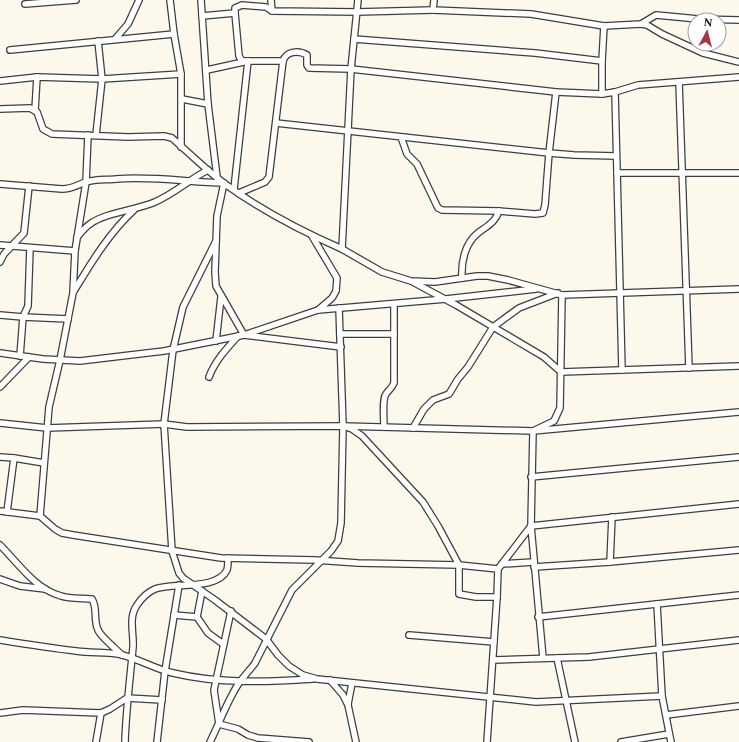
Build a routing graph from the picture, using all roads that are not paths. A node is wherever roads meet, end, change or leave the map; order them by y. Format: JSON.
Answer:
{"nodes":[{"id":1,"x":76,"y":0,"type":"edge"},
{"id":2,"x":139,"y":0,"type":"edge"},
{"id":3,"x":170,"y":0,"type":"edge"},
{"id":4,"x":201,"y":0,"type":"edge"},
{"id":5,"x":271,"y":0,"type":"edge"},
{"id":6,"x":358,"y":0,"type":"edge"},
{"id":7,"x":434,"y":0,"type":"edge"},
{"id":8,"x":25,"y":4,"type":"dead end"},
{"id":9,"x":433,"y":10,"type":"junction"},
{"id":10,"x":272,"y":11,"type":"junction"},
{"id":11,"x":357,"y":12,"type":"junction"},
{"id":12,"x":234,"y":13,"type":"junction"},
{"id":13,"x":202,"y":16,"type":"junction"},
{"id":14,"x":739,"y":20,"type":"edge"},
{"id":15,"x":641,"y":24,"type":"junction"},
{"id":16,"x":604,"y":26,"type":"junction"},
{"id":17,"x":174,"y":34,"type":"junction"},
{"id":18,"x":114,"y":39,"type":"junction"},
{"id":19,"x":354,"y":39,"type":"junction"},
{"id":20,"x":98,"y":41,"type":"junction"},
{"id":21,"x":10,"y":50,"type":"dead end"},
{"id":22,"x":283,"y":60,"type":"junction"},
{"id":23,"x":248,"y":61,"type":"junction"},
{"id":24,"x":602,"y":61,"type":"junction"},
{"id":25,"x":739,"y":62,"type":"edge"},
{"id":26,"x":351,"y":69,"type":"junction"},
{"id":27,"x":207,"y":70,"type":"junction"},
{"id":28,"x":181,"y":74,"type":"junction"},
{"id":29,"x":37,"y":77,"type":"junction"},
{"id":30,"x":739,"y":77,"type":"edge"},
{"id":31,"x":102,"y":79,"type":"junction"},
{"id":32,"x":0,"y":81,"type":"edge"},
{"id":33,"x":679,"y":82,"type":"junction"},
{"id":34,"x":556,"y":92,"type":"junction"},
{"id":35,"x":615,"y":92,"type":"junction"},
{"id":36,"x":602,"y":94,"type":"junction"},
{"id":37,"x":182,"y":99,"type":"junction"},
{"id":38,"x":208,"y":104,"type":"junction"},
{"id":39,"x":0,"y":108,"type":"edge"},
{"id":40,"x":35,"y":110,"type":"junction"},
{"id":41,"x":276,"y":123,"type":"junction"},
{"id":42,"x":347,"y":130,"type":"junction"},
{"id":43,"x":88,"y":135,"type":"junction"},
{"id":44,"x":96,"y":135,"type":"junction"},
{"id":45,"x":401,"y":137,"type":"junction"},
{"id":46,"x":181,"y":146,"type":"junction"},
{"id":47,"x":549,"y":153,"type":"junction"},
{"id":48,"x":616,"y":156,"type":"junction"},
{"id":49,"x":208,"y":170,"type":"junction"},
{"id":50,"x":617,"y":173,"type":"junction"},
{"id":51,"x":682,"y":173,"type":"junction"},
{"id":52,"x":739,"y":173,"type":"edge"},
{"id":53,"x":217,"y":177,"type":"junction"},
{"id":54,"x":86,"y":182,"type":"junction"},
{"id":55,"x":187,"y":182,"type":"junction"},
{"id":56,"x":224,"y":183,"type":"junction"},
{"id":57,"x":0,"y":184,"type":"edge"},
{"id":58,"x":29,"y":186,"type":"junction"},
{"id":59,"x":236,"y":191,"type":"junction"},
{"id":60,"x":134,"y":210,"type":"junction"},
{"id":61,"x":499,"y":211,"type":"junction"},
{"id":62,"x":312,"y":236,"type":"junction"},
{"id":63,"x":77,"y":237,"type":"junction"},
{"id":64,"x":216,"y":241,"type":"junction"},
{"id":65,"x":0,"y":245,"type":"edge"},
{"id":66,"x":12,"y":246,"type":"junction"},
{"id":67,"x":30,"y":248,"type":"junction"},
{"id":68,"x":342,"y":249,"type":"junction"},
{"id":69,"x":74,"y":252,"type":"junction"},
{"id":70,"x":0,"y":262,"type":"edge"},
{"id":71,"x":462,"y":278,"type":"junction"},
{"id":72,"x":411,"y":281,"type":"junction"},
{"id":73,"x":540,"y":288,"type":"junction"},
{"id":74,"x":739,"y":289,"type":"edge"},
{"id":75,"x":687,"y":290,"type":"junction"},
{"id":76,"x":620,"y":292,"type":"junction"},
{"id":77,"x":73,"y":293,"type":"junction"},
{"id":78,"x":560,"y":294,"type":"junction"},
{"id":79,"x":221,"y":296,"type":"junction"},
{"id":80,"x":446,"y":299,"type":"junction"},
{"id":81,"x":394,"y":304,"type":"junction"},
{"id":82,"x":339,"y":308,"type":"junction"},
{"id":83,"x":318,"y":310,"type":"junction"},
{"id":84,"x":0,"y":314,"type":"edge"},
{"id":85,"x":23,"y":317,"type":"junction"},
{"id":86,"x":68,"y":319,"type":"junction"},
{"id":87,"x":493,"y":327,"type":"junction"},
{"id":88,"x":340,"y":334,"type":"junction"},
{"id":89,"x":394,"y":334,"type":"junction"},
{"id":90,"x":241,"y":336,"type":"junction"},
{"id":91,"x":216,"y":341,"type":"junction"},
{"id":92,"x":341,"y":347,"type":"junction"},
{"id":93,"x":173,"y":350,"type":"junction"},
{"id":94,"x":0,"y":353,"type":"edge"},
{"id":95,"x":20,"y":356,"type":"junction"},
{"id":96,"x":29,"y":357,"type":"junction"},
{"id":97,"x":60,"y":360,"type":"junction"},
{"id":98,"x":739,"y":366,"type":"edge"},
{"id":99,"x":689,"y":368,"type":"junction"},
{"id":100,"x":622,"y":370,"type":"junction"},
{"id":101,"x":561,"y":372,"type":"junction"},
{"id":102,"x":209,"y":377,"type":"dead end"},
{"id":103,"x":0,"y":387,"type":"edge"},
{"id":104,"x":739,"y":412,"type":"edge"},
{"id":105,"x":0,"y":423,"type":"edge"},
{"id":106,"x":164,"y":424,"type":"junction"},
{"id":107,"x":344,"y":426,"type":"junction"},
{"id":108,"x":384,"y":427,"type":"junction"},
{"id":109,"x":47,"y":428,"type":"junction"},
{"id":110,"x":413,"y":428,"type":"junction"},
{"id":111,"x":533,"y":431,"type":"junction"},
{"id":112,"x":0,"y":457,"type":"edge"},
{"id":113,"x":739,"y":457,"type":"edge"},
{"id":114,"x":14,"y":458,"type":"junction"},
{"id":115,"x":44,"y":463,"type":"junction"},
{"id":116,"x":531,"y":477,"type":"junction"},
{"id":117,"x":739,"y":504,"type":"edge"},
{"id":118,"x":0,"y":511,"type":"edge"},
{"id":119,"x":7,"y":512,"type":"junction"},
{"id":120,"x":40,"y":516,"type":"junction"},
{"id":121,"x":612,"y":517,"type":"junction"},
{"id":122,"x":531,"y":526,"type":"junction"},
{"id":123,"x":0,"y":545,"type":"edge"},
{"id":124,"x":739,"y":550,"type":"edge"},
{"id":125,"x":172,"y":551,"type":"junction"},
{"id":126,"x":228,"y":558,"type":"junction"},
{"id":127,"x":322,"y":561,"type":"junction"},
{"id":128,"x":610,"y":562,"type":"junction"},
{"id":129,"x":459,"y":565,"type":"junction"},
{"id":130,"x":534,"y":565,"type":"junction"},
{"id":131,"x":500,"y":566,"type":"junction"},
{"id":132,"x":0,"y":579,"type":"edge"},
{"id":133,"x":191,"y":584,"type":"junction"},
{"id":134,"x":179,"y":585,"type":"junction"},
{"id":135,"x":45,"y":589,"type":"junction"},
{"id":136,"x":202,"y":591,"type":"junction"},
{"id":137,"x":739,"y":595,"type":"edge"},
{"id":138,"x":497,"y":597,"type":"junction"},
{"id":139,"x":657,"y":604,"type":"junction"},
{"id":140,"x":231,"y":611,"type":"junction"},
{"id":141,"x":174,"y":615,"type":"junction"},
{"id":142,"x":538,"y":616,"type":"junction"},
{"id":143,"x":197,"y":617,"type":"junction"},
{"id":144,"x":409,"y":635,"type":"dead end"},
{"id":145,"x":266,"y":639,"type":"junction"},
{"id":146,"x":0,"y":640,"type":"edge"},
{"id":147,"x":739,"y":640,"type":"edge"},
{"id":148,"x":494,"y":642,"type":"junction"},
{"id":149,"x":223,"y":644,"type":"junction"},
{"id":150,"x":660,"y":649,"type":"junction"},
{"id":151,"x":123,"y":655,"type":"junction"},
{"id":152,"x":131,"y":657,"type":"junction"},
{"id":153,"x":543,"y":658,"type":"junction"},
{"id":154,"x":557,"y":658,"type":"junction"},
{"id":155,"x":493,"y":660,"type":"junction"},
{"id":156,"x":165,"y":671,"type":"junction"},
{"id":157,"x":317,"y":679,"type":"junction"},
{"id":158,"x":216,"y":680,"type":"junction"},
{"id":159,"x":330,"y":680,"type":"junction"},
{"id":160,"x":240,"y":682,"type":"junction"},
{"id":161,"x":352,"y":683,"type":"junction"},
{"id":162,"x":662,"y":696,"type":"junction"},
{"id":163,"x":489,"y":697,"type":"junction"},
{"id":164,"x":127,"y":698,"type":"junction"},
{"id":165,"x":162,"y":700,"type":"junction"},
{"id":166,"x":567,"y":701,"type":"junction"},
{"id":167,"x":348,"y":705,"type":"junction"},
{"id":168,"x":739,"y":706,"type":"edge"},
{"id":169,"x":0,"y":713,"type":"edge"},
{"id":170,"x":102,"y":713,"type":"junction"},
{"id":171,"x":666,"y":715,"type":"junction"},
{"id":172,"x":218,"y":724,"type":"junction"},
{"id":173,"x":669,"y":734,"type":"junction"},
{"id":174,"x":96,"y":742,"type":"edge"},
{"id":175,"x":125,"y":742,"type":"edge"},
{"id":176,"x":157,"y":742,"type":"edge"},
{"id":177,"x":210,"y":742,"type":"edge"},
{"id":178,"x":309,"y":742,"type":"edge"},
{"id":179,"x":356,"y":742,"type":"edge"},
{"id":180,"x":487,"y":742,"type":"edge"},
{"id":181,"x":574,"y":742,"type":"edge"},
{"id":182,"x":621,"y":742,"type":"edge"},
{"id":183,"x":671,"y":742,"type":"edge"}],
"edges":[{"from":1,"to":8,"type":"street"},
{"from":2,"to":18,"type":"street"},
{"from":3,"to":17,"type":"street"},
{"from":4,"to":13,"type":"street"},
{"from":5,"to":10,"type":"street"},
{"from":6,"to":11,"type":"street"},
{"from":7,"to":9,"type":"street"},
{"from":9,"to":11,"type":"street"},
{"from":9,"to":16,"type":"street"},
{"from":10,"to":11,"type":"street"},
{"from":10,"to":12,"type":"street"},
{"from":11,"to":19,"type":"street"},
{"from":12,"to":13,"type":"street"},
{"from":12,"to":23,"type":"street"},
{"from":13,"to":27,"type":"street"},
{"from":14,"to":15,"type":"street"},
{"from":15,"to":16,"type":"street"},
{"from":15,"to":25,"type":"street"},
{"from":16,"to":24,"type":"street"},
{"from":17,"to":18,"type":"street"},
{"from":17,"to":28,"type":"street"},
{"from":18,"to":20,"type":"street"},
{"from":19,"to":24,"type":"street"},
{"from":19,"to":26,"type":"street"},
{"from":20,"to":21,"type":"street"},
{"from":20,"to":31,"type":"street"},
{"from":22,"to":23,"type":"street"},
{"from":22,"to":26,"type":"street"},
{"from":22,"to":41,"type":"street"},
{"from":23,"to":27,"type":"street"},
{"from":23,"to":59,"type":"street"},
{"from":24,"to":36,"type":"street"},
{"from":26,"to":34,"type":"street"},
{"from":26,"to":42,"type":"street"},
{"from":27,"to":38,"type":"street"},
{"from":28,"to":31,"type":"street"},
{"from":28,"to":37,"type":"street"},
{"from":29,"to":31,"type":"street"},
{"from":29,"to":32,"type":"street"},
{"from":29,"to":40,"type":"street"},
{"from":30,"to":33,"type":"street"},
{"from":31,"to":44,"type":"street"},
{"from":33,"to":35,"type":"street"},
{"from":33,"to":51,"type":"street"},
{"from":34,"to":36,"type":"street"},
{"from":34,"to":47,"type":"street"},
{"from":35,"to":36,"type":"street"},
{"from":35,"to":48,"type":"street"},
{"from":37,"to":38,"type":"street"},
{"from":37,"to":46,"type":"street"},
{"from":38,"to":53,"type":"street"},
{"from":39,"to":40,"type":"street"},
{"from":40,"to":43,"type":"street"},
{"from":41,"to":42,"type":"street"},
{"from":41,"to":59,"type":"street"},
{"from":42,"to":45,"type":"street"},
{"from":42,"to":68,"type":"street"},
{"from":43,"to":44,"type":"street"},
{"from":43,"to":54,"type":"street"},
{"from":44,"to":46,"type":"street"},
{"from":45,"to":47,"type":"street"},
{"from":45,"to":61,"type":"street"},
{"from":46,"to":49,"type":"street"},
{"from":47,"to":48,"type":"street"},
{"from":47,"to":61,"type":"street"},
{"from":48,"to":50,"type":"street"},
{"from":49,"to":53,"type":"street"},
{"from":49,"to":55,"type":"street"},
{"from":50,"to":51,"type":"street"},
{"from":50,"to":76,"type":"street"},
{"from":51,"to":52,"type":"street"},
{"from":51,"to":75,"type":"street"},
{"from":53,"to":56,"type":"street"},
{"from":54,"to":55,"type":"street"},
{"from":54,"to":58,"type":"street"},
{"from":54,"to":63,"type":"street"},
{"from":55,"to":56,"type":"street"},
{"from":55,"to":60,"type":"street"},
{"from":56,"to":59,"type":"street"},
{"from":56,"to":64,"type":"street"},
{"from":57,"to":58,"type":"street"},
{"from":58,"to":66,"type":"street"},
{"from":59,"to":62,"type":"street"},
{"from":60,"to":63,"type":"street"},
{"from":60,"to":77,"type":"street"},
{"from":61,"to":71,"type":"street"},
{"from":62,"to":68,"type":"street"},
{"from":62,"to":83,"type":"street"},
{"from":63,"to":69,"type":"street"},
{"from":64,"to":79,"type":"street"},
{"from":64,"to":93,"type":"street"},
{"from":65,"to":66,"type":"street"},
{"from":66,"to":67,"type":"street"},
{"from":66,"to":70,"type":"street"},
{"from":67,"to":69,"type":"street"},
{"from":67,"to":85,"type":"street"},
{"from":68,"to":72,"type":"street"},
{"from":69,"to":77,"type":"street"},
{"from":71,"to":72,"type":"street"},
{"from":71,"to":73,"type":"street"},
{"from":72,"to":80,"type":"street"},
{"from":73,"to":78,"type":"street"},
{"from":73,"to":80,"type":"street"},
{"from":74,"to":75,"type":"street"},
{"from":75,"to":76,"type":"street"},
{"from":75,"to":99,"type":"street"},
{"from":76,"to":78,"type":"street"},
{"from":76,"to":100,"type":"street"},
{"from":77,"to":86,"type":"street"},
{"from":78,"to":87,"type":"street"},
{"from":78,"to":101,"type":"street"},
{"from":79,"to":90,"type":"street"},
{"from":79,"to":91,"type":"street"},
{"from":80,"to":81,"type":"street"},
{"from":80,"to":87,"type":"street"},
{"from":81,"to":82,"type":"street"},
{"from":81,"to":89,"type":"street"},
{"from":82,"to":83,"type":"street"},
{"from":82,"to":88,"type":"street"},
{"from":83,"to":90,"type":"street"},
{"from":84,"to":85,"type":"street"},
{"from":85,"to":86,"type":"street"},
{"from":85,"to":95,"type":"street"},
{"from":86,"to":97,"type":"street"},
{"from":87,"to":101,"type":"street"},
{"from":87,"to":110,"type":"street"},
{"from":88,"to":89,"type":"street"},
{"from":88,"to":92,"type":"street"},
{"from":89,"to":108,"type":"street"},
{"from":90,"to":91,"type":"street"},
{"from":90,"to":92,"type":"street"},
{"from":90,"to":102,"type":"street"},
{"from":91,"to":93,"type":"street"},
{"from":92,"to":107,"type":"street"},
{"from":93,"to":97,"type":"street"},
{"from":93,"to":106,"type":"street"},
{"from":94,"to":95,"type":"street"},
{"from":95,"to":96,"type":"street"},
{"from":96,"to":97,"type":"street"},
{"from":96,"to":103,"type":"street"},
{"from":97,"to":109,"type":"street"},
{"from":98,"to":99,"type":"street"},
{"from":99,"to":100,"type":"street"},
{"from":100,"to":101,"type":"street"},
{"from":101,"to":111,"type":"street"},
{"from":104,"to":111,"type":"street"},
{"from":105,"to":109,"type":"street"},
{"from":106,"to":107,"type":"street"},
{"from":106,"to":109,"type":"street"},
{"from":106,"to":125,"type":"street"},
{"from":107,"to":108,"type":"street"},
{"from":107,"to":127,"type":"street"},
{"from":107,"to":129,"type":"street"},
{"from":108,"to":110,"type":"street"},
{"from":109,"to":115,"type":"street"},
{"from":110,"to":111,"type":"street"},
{"from":111,"to":116,"type":"street"},
{"from":112,"to":114,"type":"street"},
{"from":113,"to":116,"type":"street"},
{"from":114,"to":115,"type":"street"},
{"from":114,"to":119,"type":"street"},
{"from":115,"to":120,"type":"street"},
{"from":116,"to":122,"type":"street"},
{"from":117,"to":121,"type":"street"},
{"from":118,"to":119,"type":"street"},
{"from":119,"to":120,"type":"street"},
{"from":120,"to":125,"type":"street"},
{"from":121,"to":122,"type":"street"},
{"from":121,"to":128,"type":"street"},
{"from":122,"to":130,"type":"street"},
{"from":122,"to":131,"type":"street"},
{"from":123,"to":135,"type":"street"},
{"from":124,"to":128,"type":"street"},
{"from":125,"to":126,"type":"street"},
{"from":125,"to":133,"type":"street"},
{"from":126,"to":127,"type":"street"},
{"from":126,"to":133,"type":"street"},
{"from":127,"to":129,"type":"street"},
{"from":127,"to":145,"type":"street"},
{"from":128,"to":130,"type":"street"},
{"from":129,"to":131,"type":"street"},
{"from":129,"to":138,"type":"street"},
{"from":130,"to":131,"type":"street"},
{"from":130,"to":142,"type":"street"},
{"from":131,"to":138,"type":"street"},
{"from":132,"to":135,"type":"street"},
{"from":133,"to":134,"type":"street"},
{"from":133,"to":136,"type":"street"},
{"from":134,"to":141,"type":"street"},
{"from":134,"to":152,"type":"street"},
{"from":135,"to":151,"type":"street"},
{"from":136,"to":140,"type":"street"},
{"from":136,"to":143,"type":"street"},
{"from":137,"to":139,"type":"street"},
{"from":138,"to":148,"type":"street"},
{"from":139,"to":142,"type":"street"},
{"from":139,"to":150,"type":"street"},
{"from":140,"to":145,"type":"street"},
{"from":140,"to":149,"type":"street"},
{"from":141,"to":143,"type":"street"},
{"from":141,"to":156,"type":"street"},
{"from":142,"to":153,"type":"street"},
{"from":143,"to":149,"type":"street"},
{"from":144,"to":148,"type":"street"},
{"from":145,"to":157,"type":"street"},
{"from":145,"to":160,"type":"street"},
{"from":146,"to":151,"type":"street"},
{"from":147,"to":150,"type":"street"},
{"from":148,"to":155,"type":"street"},
{"from":149,"to":158,"type":"street"},
{"from":150,"to":154,"type":"street"},
{"from":150,"to":162,"type":"street"},
{"from":151,"to":152,"type":"street"},
{"from":152,"to":156,"type":"street"},
{"from":152,"to":164,"type":"street"},
{"from":153,"to":154,"type":"street"},
{"from":153,"to":155,"type":"street"},
{"from":154,"to":166,"type":"street"},
{"from":155,"to":163,"type":"street"},
{"from":156,"to":158,"type":"street"},
{"from":156,"to":165,"type":"street"},
{"from":157,"to":159,"type":"street"},
{"from":157,"to":160,"type":"street"},
{"from":158,"to":160,"type":"street"},
{"from":158,"to":172,"type":"street"},
{"from":159,"to":161,"type":"street"},
{"from":159,"to":167,"type":"street"},
{"from":160,"to":172,"type":"street"},
{"from":161,"to":163,"type":"street"},
{"from":161,"to":167,"type":"street"},
{"from":162,"to":166,"type":"street"},
{"from":162,"to":171,"type":"street"},
{"from":163,"to":166,"type":"street"},
{"from":163,"to":180,"type":"street"},
{"from":164,"to":165,"type":"street"},
{"from":164,"to":170,"type":"street"},
{"from":164,"to":175,"type":"street"},
{"from":165,"to":176,"type":"street"},
{"from":166,"to":181,"type":"street"},
{"from":167,"to":179,"type":"street"},
{"from":168,"to":171,"type":"street"},
{"from":169,"to":170,"type":"street"},
{"from":170,"to":174,"type":"street"},
{"from":171,"to":173,"type":"street"},
{"from":172,"to":177,"type":"street"},
{"from":172,"to":178,"type":"street"},
{"from":173,"to":182,"type":"street"},
{"from":173,"to":183,"type":"street"}]}
